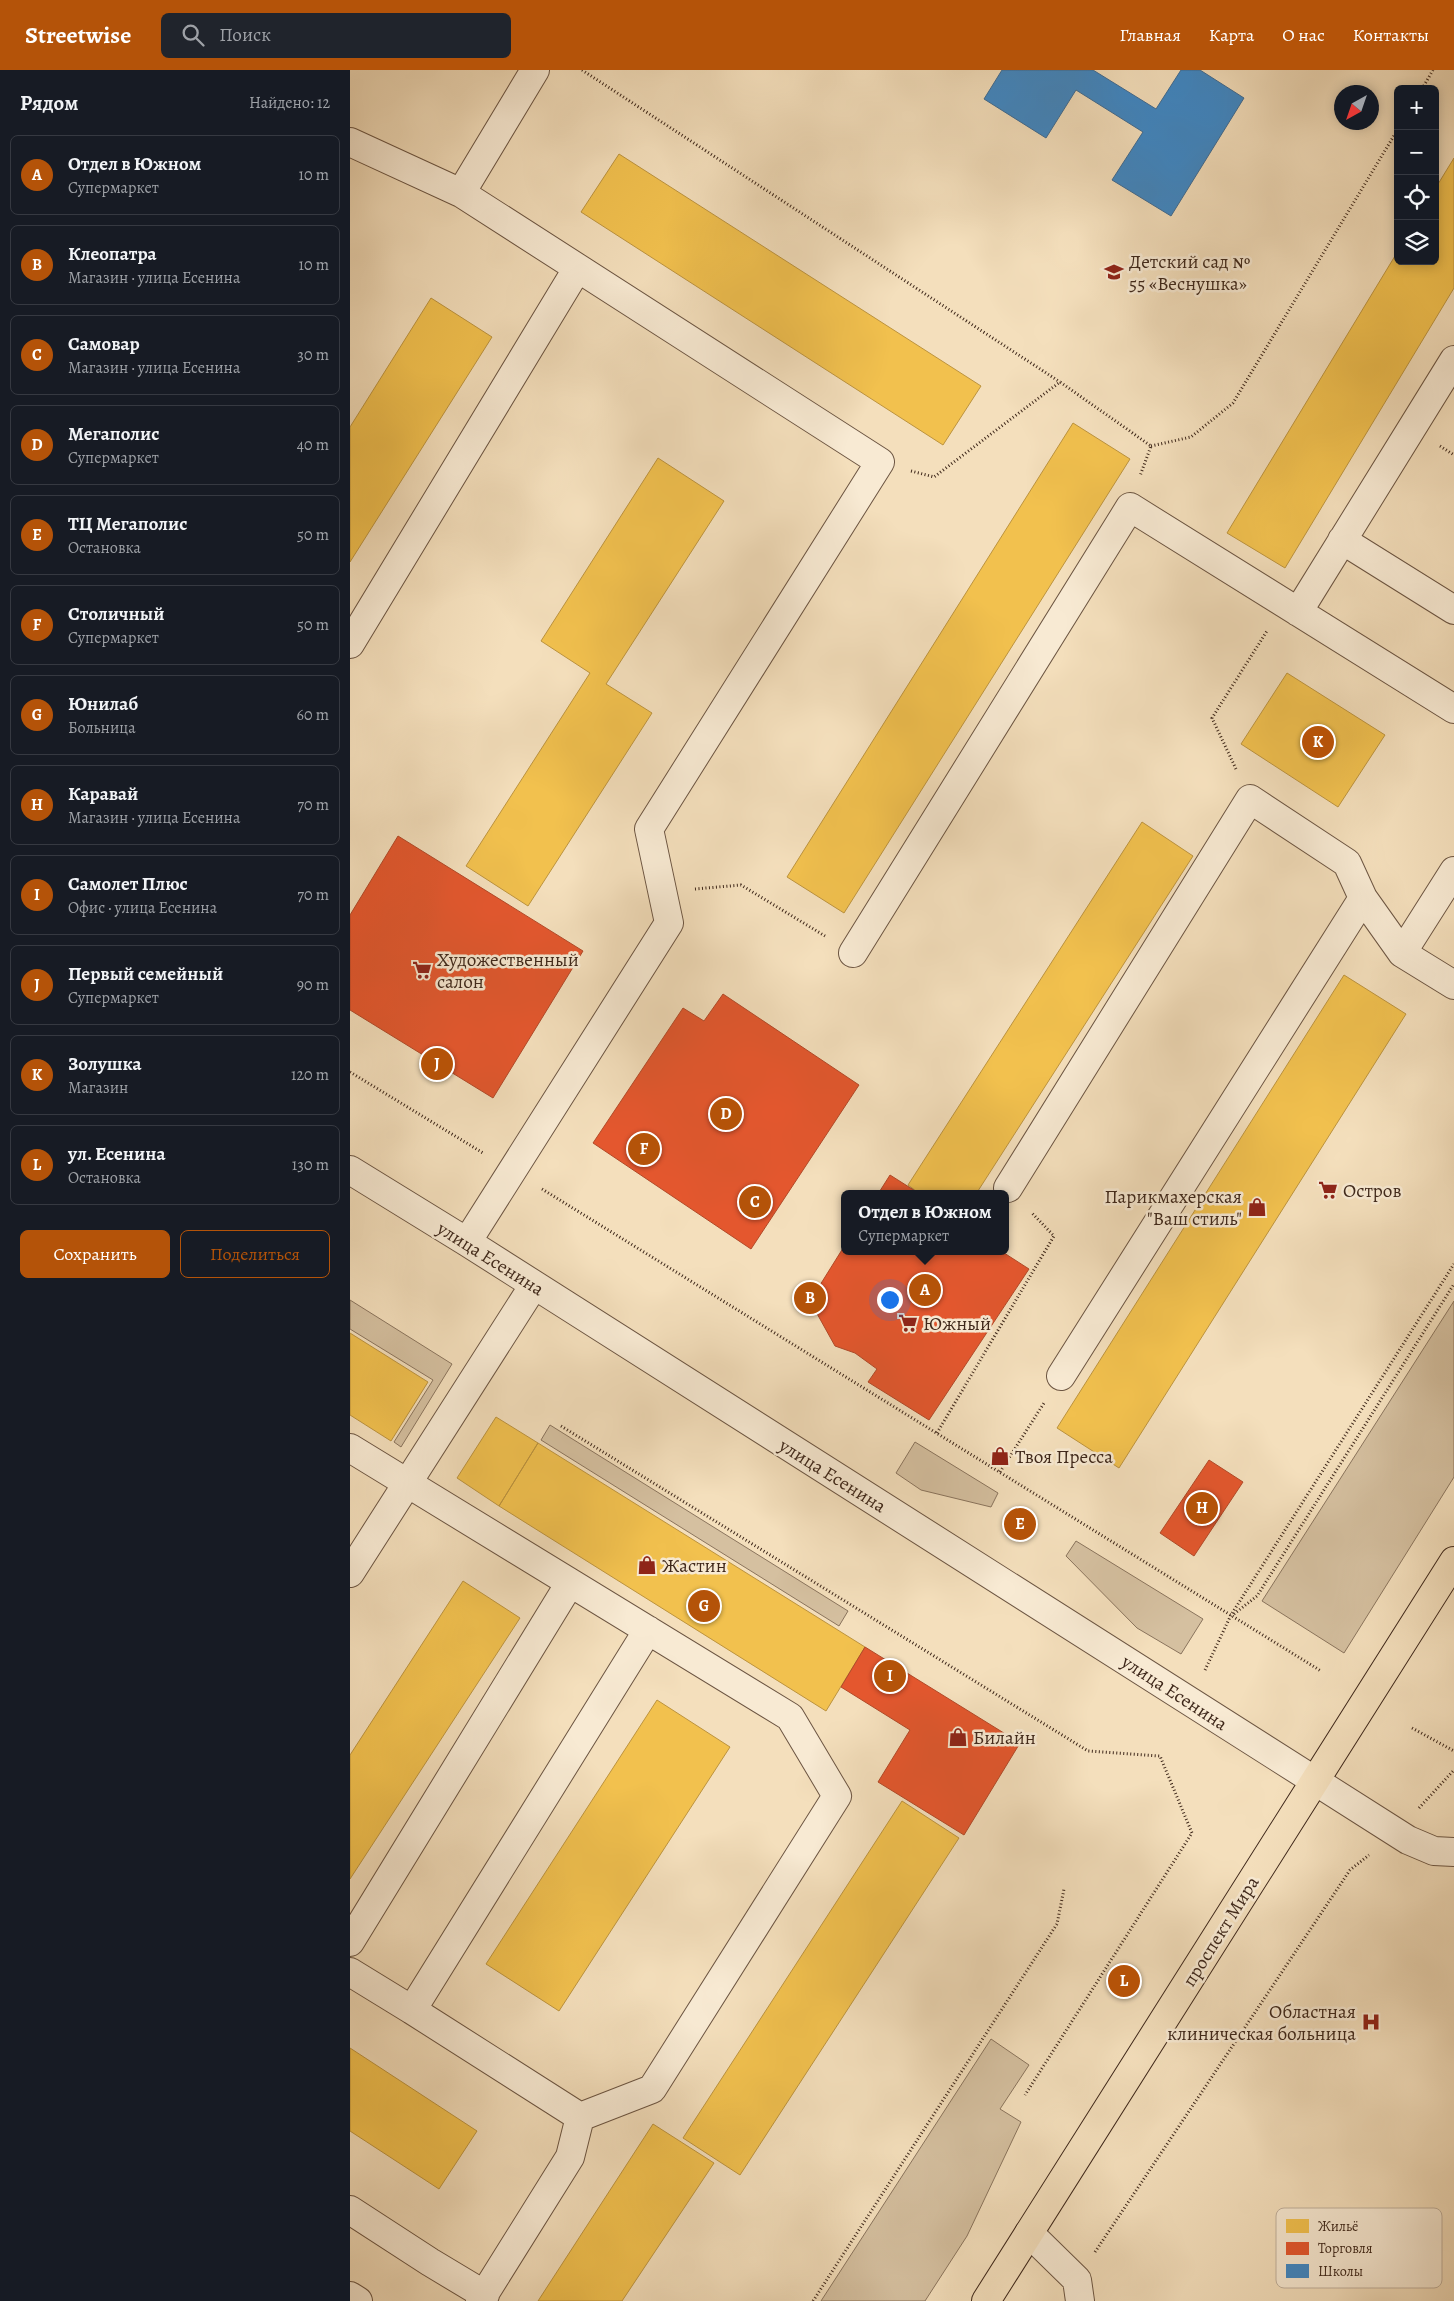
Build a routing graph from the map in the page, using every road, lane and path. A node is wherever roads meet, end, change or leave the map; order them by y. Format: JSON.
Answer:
{"nodes":[{"id":1,"x":535,"y":70,"type":"edge"},
{"id":2,"x":582,"y":70,"type":"edge"},
{"id":3,"x":1433,"y":70,"type":"edge"},
{"id":4,"x":1424,"y":85,"type":"edge"},
{"id":5,"x":1397,"y":130,"type":"edge"},
{"id":6,"x":350,"y":142,"type":"edge"},
{"id":7,"x":461,"y":193,"type":"junction"},
{"id":8,"x":576,"y":269,"type":"junction"},
{"id":9,"x":1454,"y":360,"type":"edge"},
{"id":10,"x":1060,"y":382,"type":"junction"},
{"id":11,"x":1150,"y":446,"type":"junction"},
{"id":12,"x":880,"y":462,"type":"junction"},
{"id":13,"x":1130,"y":507,"type":"junction"},
{"id":14,"x":1342,"y":540,"type":"junction"},
{"id":15,"x":1291,"y":607,"type":"junction"},
{"id":16,"x":1454,"y":610,"type":"edge"},
{"id":17,"x":350,"y":644,"type":"edge"},
{"id":18,"x":1454,"y":709,"type":"edge"},
{"id":19,"x":1250,"y":799,"type":"junction"},
{"id":20,"x":1454,"y":871,"type":"edge"},
{"id":21,"x":662,"y":892,"type":"junction"},
{"id":22,"x":1362,"y":898,"type":"junction"},
{"id":23,"x":853,"y":953,"type":"joint"},
{"id":24,"x":1402,"y":954,"type":"junction"},
{"id":25,"x":1454,"y":985,"type":"edge"},
{"id":26,"x":350,"y":1072,"type":"edge"},
{"id":27,"x":350,"y":1170,"type":"edge"},
{"id":28,"x":512,"y":1170,"type":"junction"},
{"id":29,"x":1008,"y":1188,"type":"joint"},
{"id":30,"x":467,"y":1242,"type":"junction"},
{"id":31,"x":1454,"y":1264,"type":"edge"},
{"id":32,"x":1454,"y":1284,"type":"edge"},
{"id":33,"x":534,"y":1285,"type":"junction"},
{"id":34,"x":1061,"y":1376,"type":"joint"},
{"id":35,"x":561,"y":1426,"type":"dead end"},
{"id":36,"x":937,"y":1433,"type":"junction"},
{"id":37,"x":350,"y":1448,"type":"edge"},
{"id":38,"x":1000,"y":1472,"type":"junction"},
{"id":39,"x":407,"y":1484,"type":"junction"},
{"id":40,"x":1454,"y":1561,"type":"edge"},
{"id":41,"x":350,"y":1573,"type":"edge"},
{"id":42,"x":570,"y":1583,"type":"junction"},
{"id":43,"x":1231,"y":1616,"type":"junction"},
{"id":44,"x":648,"y":1630,"type":"junction"},
{"id":45,"x":1321,"y":1671,"type":"dead end"},
{"id":46,"x":1202,"y":1676,"type":"dead end"},
{"id":47,"x":1412,"y":1728,"type":"dead end"},
{"id":48,"x":1454,"y":1751,"type":"edge"},
{"id":49,"x":1454,"y":1770,"type":"edge"},
{"id":50,"x":1315,"y":1782,"type":"junction"},
{"id":51,"x":1396,"y":1832,"type":"junction"},
{"id":52,"x":1454,"y":1852,"type":"edge"},
{"id":53,"x":1064,"y":1889,"type":"dead end"},
{"id":54,"x":350,"y":1942,"type":"edge"},
{"id":55,"x":350,"y":1972,"type":"edge"},
{"id":56,"x":412,"y":2010,"type":"junction"},
{"id":57,"x":1025,"y":2095,"type":"dead end"},
{"id":58,"x":580,"y":2117,"type":"junction"},
{"id":59,"x":350,"y":2210,"type":"edge"},
{"id":60,"x":1029,"y":2233,"type":"junction"},
{"id":61,"x":1078,"y":2291,"type":"edge"},
{"id":62,"x":350,"y":2296,"type":"edge"},
{"id":63,"x":482,"y":2298,"type":"edge"},
{"id":64,"x":358,"y":2301,"type":"edge"},
{"id":65,"x":813,"y":2301,"type":"edge"},
{"id":66,"x":986,"y":2301,"type":"edge"}],
"edges":[{"from":1,"to":7,"type":"street"},
{"from":2,"to":10,"type":"path"},
{"from":3,"to":4,"type":"path"},
{"from":5,"to":11,"type":"path"},
{"from":6,"to":7,"type":"street"},
{"from":7,"to":8,"type":"street"},
{"from":8,"to":12,"type":"street"},
{"from":8,"to":17,"type":"street"},
{"from":9,"to":14,"type":"street"},
{"from":10,"to":11,"type":"path"},
{"from":10,"to":12,"type":"path"},
{"from":11,"to":13,"type":"path"},
{"from":12,"to":21,"type":"street"},
{"from":13,"to":15,"type":"street"},
{"from":13,"to":23,"type":"street"},
{"from":14,"to":15,"type":"street"},
{"from":14,"to":16,"type":"street"},
{"from":15,"to":18,"type":"street"},
{"from":15,"to":19,"type":"path"},
{"from":19,"to":22,"type":"street"},
{"from":19,"to":29,"type":"street"},
{"from":20,"to":24,"type":"street"},
{"from":21,"to":23,"type":"path"},
{"from":21,"to":28,"type":"street"},
{"from":22,"to":24,"type":"street"},
{"from":22,"to":34,"type":"street"},
{"from":24,"to":25,"type":"street"},
{"from":26,"to":28,"type":"path"},
{"from":27,"to":30,"type":"street","name":"улица Есенина"},
{"from":28,"to":30,"type":"street"},
{"from":28,"to":36,"type":"path"},
{"from":29,"to":36,"type":"path"},
{"from":30,"to":33,"type":"street","name":"улица Есенина"},
{"from":31,"to":43,"type":"path"},
{"from":32,"to":43,"type":"path"},
{"from":33,"to":39,"type":"street"},
{"from":33,"to":50,"type":"street","name":"улица Есенина"},
{"from":34,"to":38,"type":"path"},
{"from":35,"to":57,"type":"path"},
{"from":36,"to":38,"type":"path"},
{"from":37,"to":39,"type":"street"},
{"from":38,"to":43,"type":"path"},
{"from":39,"to":41,"type":"street"},
{"from":39,"to":42,"type":"street"},
{"from":40,"to":50,"type":"main road","name":"проспект Мира"},
{"from":42,"to":44,"type":"street"},
{"from":42,"to":54,"type":"street"},
{"from":43,"to":45,"type":"path"},
{"from":43,"to":46,"type":"path"},
{"from":44,"to":56,"type":"street"},
{"from":44,"to":58,"type":"street"},
{"from":47,"to":48,"type":"path"},
{"from":49,"to":51,"type":"path"},
{"from":50,"to":51,"type":"street","name":"улица Есенина"},
{"from":50,"to":60,"type":"main road","name":"проспект Мира"},
{"from":51,"to":52,"type":"street","name":"улица Есенина"},
{"from":51,"to":61,"type":"path"},
{"from":53,"to":65,"type":"path"},
{"from":55,"to":56,"type":"street"},
{"from":56,"to":58,"type":"street"},
{"from":58,"to":63,"type":"street"},
{"from":59,"to":63,"type":"street"},
{"from":60,"to":61,"type":"street"},
{"from":60,"to":66,"type":"main road","name":"проспект Мира"},
{"from":62,"to":64,"type":"street"}]}
